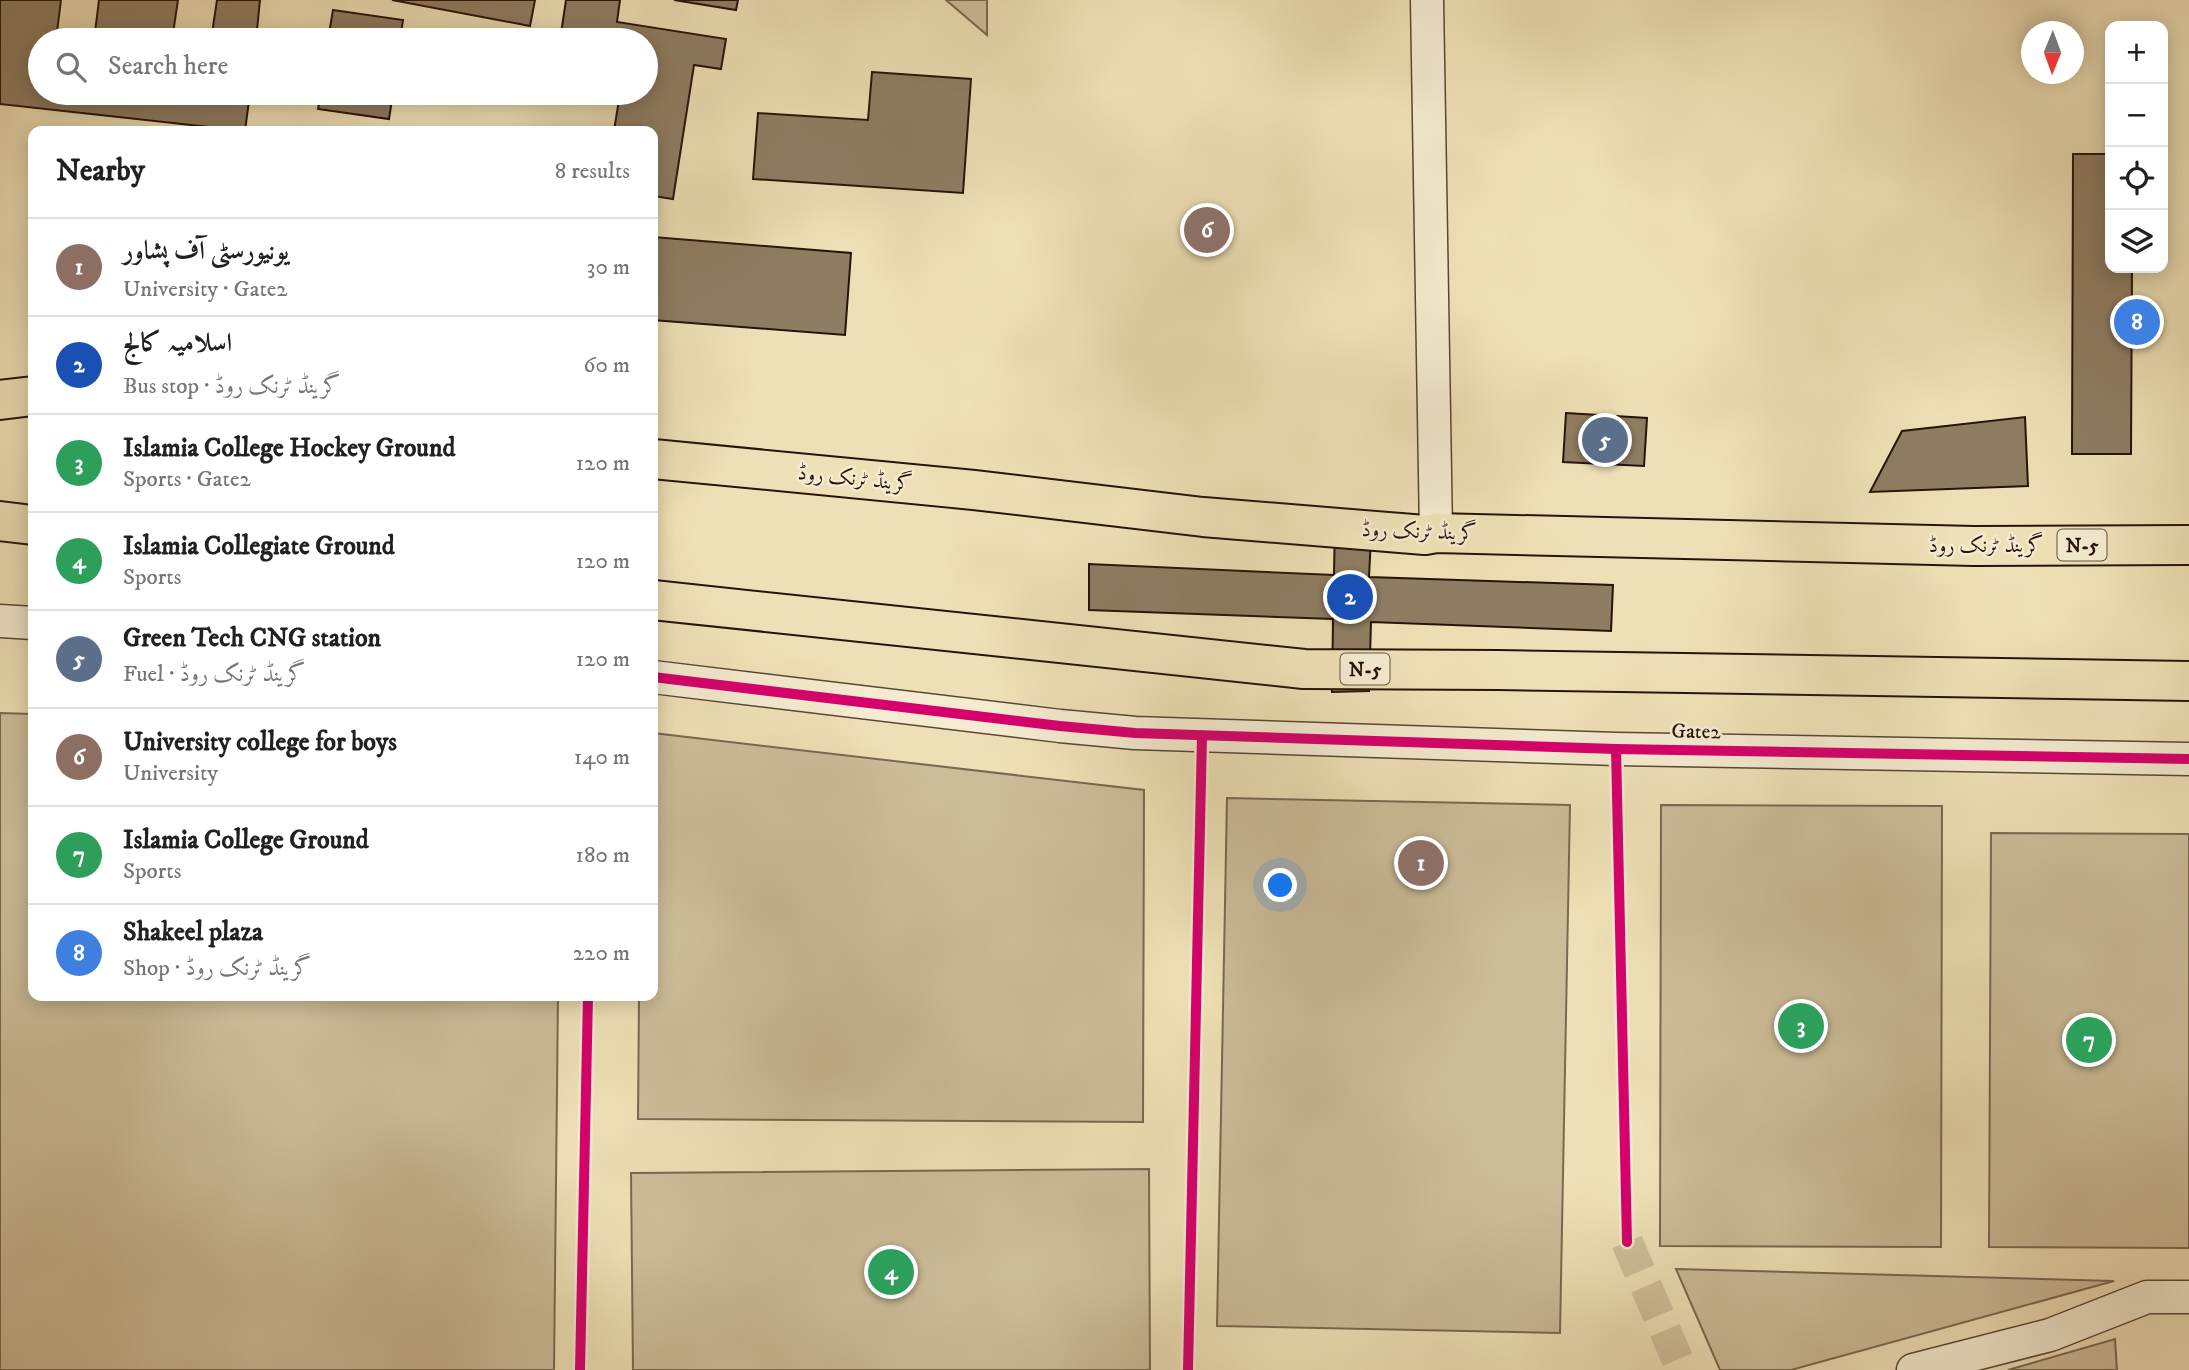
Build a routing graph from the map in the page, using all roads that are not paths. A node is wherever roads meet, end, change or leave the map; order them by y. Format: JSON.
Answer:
{"nodes":[{"id":1,"x":1427,"y":0,"type":"edge"},
{"id":2,"x":0,"y":382,"type":"edge"},
{"id":3,"x":28,"y":385,"type":"edge"},
{"id":4,"x":28,"y":397,"type":"edge"},
{"id":5,"x":0,"y":400,"type":"edge"},
{"id":6,"x":658,"y":459,"type":"edge"},
{"id":7,"x":0,"y":521,"type":"edge"},
{"id":8,"x":28,"y":524,"type":"edge"},
{"id":9,"x":1436,"y":533,"type":"junction"},
{"id":10,"x":2189,"y":545,"type":"edge"},
{"id":11,"x":658,"y":601,"type":"edge"},
{"id":12,"x":0,"y":621,"type":"edge"},
{"id":13,"x":28,"y":623,"type":"edge"},
{"id":14,"x":658,"y":678,"type":"edge"},
{"id":15,"x":2189,"y":681,"type":"edge"},
{"id":16,"x":2189,"y":759,"type":"edge"},
{"id":17,"x":2189,"y":1297,"type":"edge"},
{"id":18,"x":1913,"y":1370,"type":"edge"}],
"edges":[{"from":1,"to":9,"type":"street"},
{"from":2,"to":3,"type":"highway"},
{"from":4,"to":5,"type":"highway"},
{"from":6,"to":9,"type":"highway","name":"گرینڈ ٹرنک روڈ","number":"N-5"},
{"from":7,"to":8,"type":"highway"},
{"from":9,"to":10,"type":"highway","name":"گرینڈ ٹرنک روڈ","number":"N-5"},
{"from":11,"to":15,"type":"highway","number":"N-5"},
{"from":12,"to":13,"type":"street"},
{"from":14,"to":16,"type":"street","name":"Gate2"},
{"from":17,"to":18,"type":"street"}]}
